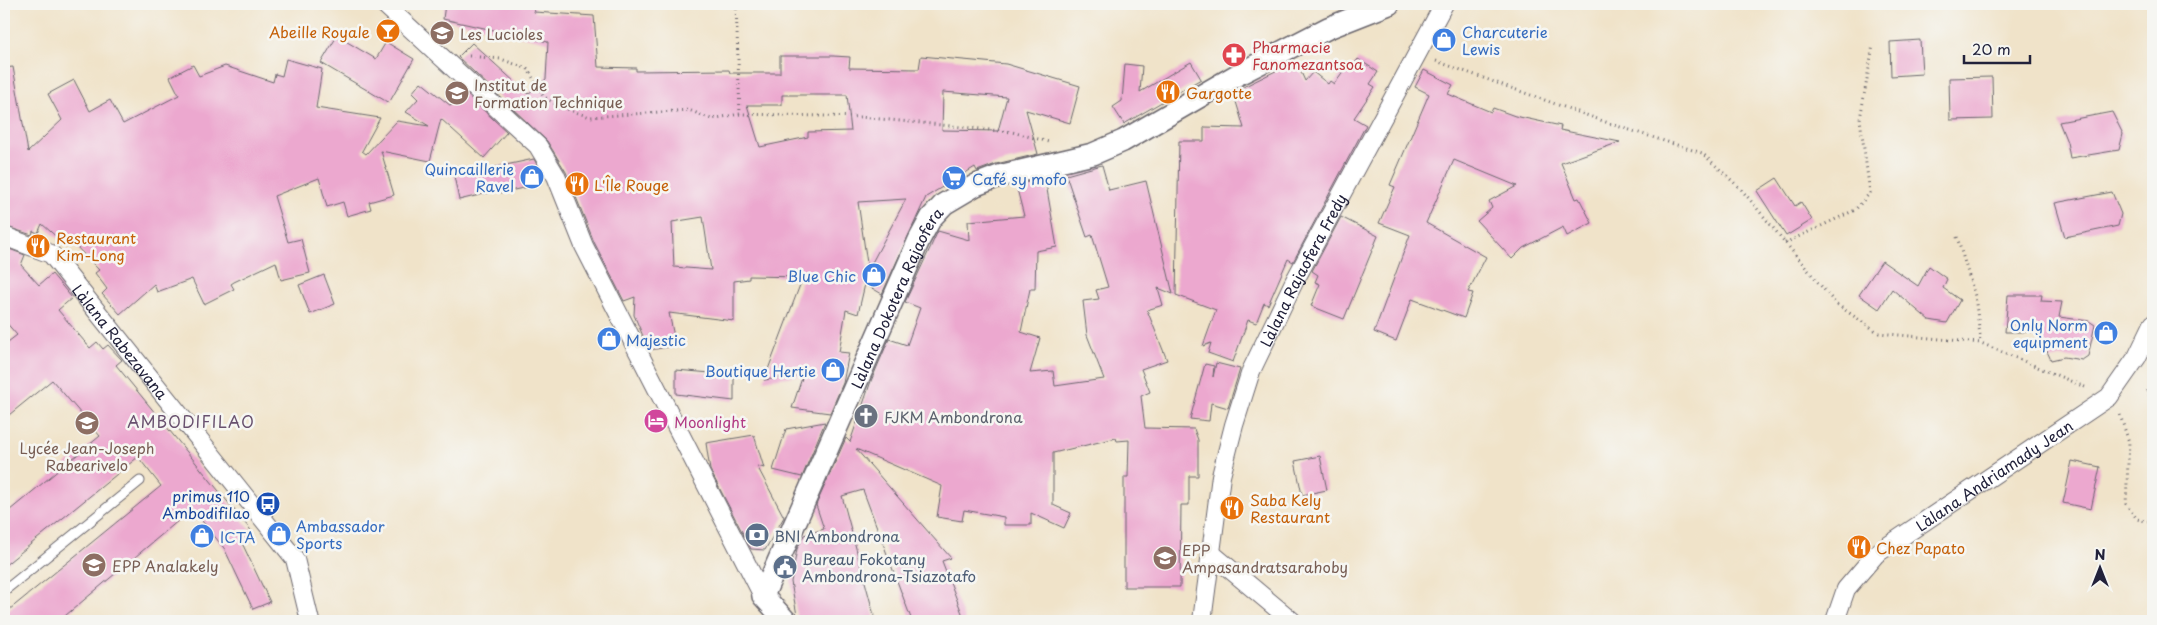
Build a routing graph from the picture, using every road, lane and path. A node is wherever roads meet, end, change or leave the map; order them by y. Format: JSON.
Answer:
{"nodes":[{"id":1,"x":384,"y":4,"type":"edge"},
{"id":2,"x":736,"y":4,"type":"edge"},
{"id":3,"x":1389,"y":4,"type":"edge"},
{"id":4,"x":1444,"y":4,"type":"edge"},
{"id":5,"x":1873,"y":44,"type":"dead end"},
{"id":6,"x":1418,"y":55,"type":"junction"},
{"id":7,"x":444,"y":58,"type":"junction"},
{"id":8,"x":740,"y":114,"type":"junction"},
{"id":9,"x":1057,"y":144,"type":"dead end"},
{"id":10,"x":4,"y":236,"type":"edge"},
{"id":11,"x":1957,"y":237,"type":"dead end"},
{"id":12,"x":1785,"y":243,"type":"junction"},
{"id":13,"x":2153,"y":324,"type":"edge"},
{"id":14,"x":1981,"y":343,"type":"junction"},
{"id":15,"x":2153,"y":370,"type":"edge"},
{"id":16,"x":2142,"y":385,"type":"dead end"},
{"id":17,"x":2109,"y":396,"type":"junction"},
{"id":18,"x":2153,"y":396,"type":"edge"},
{"id":19,"x":2125,"y":408,"type":"dead end"},
{"id":20,"x":140,"y":481,"type":"dead end"},
{"id":21,"x":2153,"y":523,"type":"edge"},
{"id":22,"x":1212,"y":554,"type":"junction"},
{"id":23,"x":4,"y":591,"type":"edge"},
{"id":24,"x":763,"y":596,"type":"junction"},
{"id":25,"x":310,"y":621,"type":"edge"},
{"id":26,"x":786,"y":621,"type":"edge"},
{"id":27,"x":1202,"y":621,"type":"edge"},
{"id":28,"x":1292,"y":621,"type":"edge"},
{"id":29,"x":1836,"y":621,"type":"edge"}],
"edges":[{"from":1,"to":7,"type":"street"},
{"from":2,"to":8,"type":"path"},
{"from":3,"to":24,"type":"street","name":"Làlana Dokotera Rajaofera"},
{"from":4,"to":6,"type":"street","name":"Làlana Rajaofera Fredy"},
{"from":5,"to":12,"type":"path"},
{"from":6,"to":12,"type":"path"},
{"from":6,"to":22,"type":"street","name":"Làlana Rajaofera Fredy"},
{"from":7,"to":8,"type":"path"},
{"from":7,"to":24,"type":"street"},
{"from":8,"to":9,"type":"path"},
{"from":10,"to":25,"type":"street","name":"Làlana Rabezavana"},
{"from":11,"to":14,"type":"path"},
{"from":12,"to":14,"type":"path"},
{"from":13,"to":17,"type":"street","name":"Làlana Andriamady Jean"},
{"from":14,"to":17,"type":"path"},
{"from":15,"to":16,"type":"path"},
{"from":15,"to":18,"type":"path"},
{"from":17,"to":29,"type":"street","name":"Làlana Andriamady Jean"},
{"from":19,"to":21,"type":"path"},
{"from":20,"to":23,"type":"lane"},
{"from":22,"to":27,"type":"street","name":"Làlana Rajaofera Fredy"},
{"from":22,"to":28,"type":"street"},
{"from":24,"to":26,"type":"street"}]}
